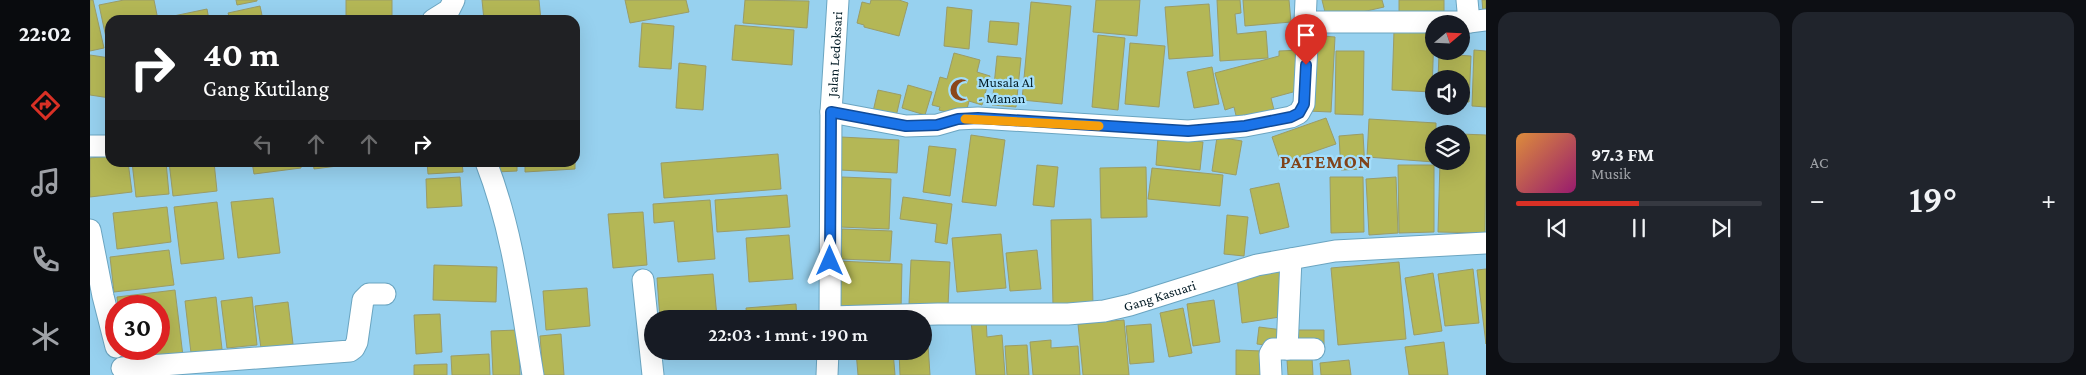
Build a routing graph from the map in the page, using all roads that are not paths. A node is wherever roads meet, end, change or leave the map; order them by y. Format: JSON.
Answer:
{"nodes":[{"id":1,"x":454,"y":0,"type":"edge"},
{"id":2,"x":838,"y":0,"type":"edge"},
{"id":3,"x":1306,"y":0,"type":"edge"},
{"id":4,"x":1468,"y":0,"type":"edge"},
{"id":5,"x":441,"y":15,"type":"edge"},
{"id":6,"x":1477,"y":21,"type":"edge"},
{"id":7,"x":1305,"y":22,"type":"junction"},
{"id":8,"x":831,"y":112,"type":"junction"},
{"id":9,"x":90,"y":146,"type":"edge"},
{"id":10,"x":105,"y":146,"type":"edge"},
{"id":11,"x":488,"y":167,"type":"edge"},
{"id":12,"x":90,"y":230,"type":"edge"},
{"id":13,"x":1486,"y":243,"type":"edge"},
{"id":14,"x":1291,"y":259,"type":"junction"},
{"id":15,"x":643,"y":280,"type":"dead end"},
{"id":16,"x":385,"y":294,"type":"dead end"},
{"id":17,"x":105,"y":304,"type":"edge"},
{"id":18,"x":830,"y":310,"type":"edge"},
{"id":19,"x":932,"y":314,"type":"edge"},
{"id":20,"x":1287,"y":349,"type":"junction"},
{"id":21,"x":1314,"y":349,"type":"dead end"},
{"id":22,"x":170,"y":358,"type":"edge"},
{"id":23,"x":828,"y":360,"type":"edge"},
{"id":24,"x":533,"y":375,"type":"edge"},
{"id":25,"x":653,"y":375,"type":"edge"},
{"id":26,"x":827,"y":375,"type":"edge"},
{"id":27,"x":1271,"y":375,"type":"edge"}],
"edges":[{"from":1,"to":5,"type":"street"},
{"from":2,"to":8,"type":"street","name":"Jalan Ledoksari"},
{"from":3,"to":7,"type":"street"},
{"from":4,"to":6,"type":"street"},
{"from":6,"to":7,"type":"street"},
{"from":7,"to":8,"type":"street"},
{"from":8,"to":18,"type":"street","name":"Jalan Ledoksari"},
{"from":9,"to":10,"type":"street"},
{"from":11,"to":24,"type":"street"},
{"from":12,"to":17,"type":"street"},
{"from":13,"to":14,"type":"street","name":"Gang Kasuari"},
{"from":14,"to":19,"type":"street","name":"Gang Kasuari"},
{"from":14,"to":20,"type":"street"},
{"from":15,"to":25,"type":"street"},
{"from":16,"to":22,"type":"street"},
{"from":20,"to":21,"type":"street"},
{"from":20,"to":27,"type":"street"},
{"from":23,"to":26,"type":"street"}]}
